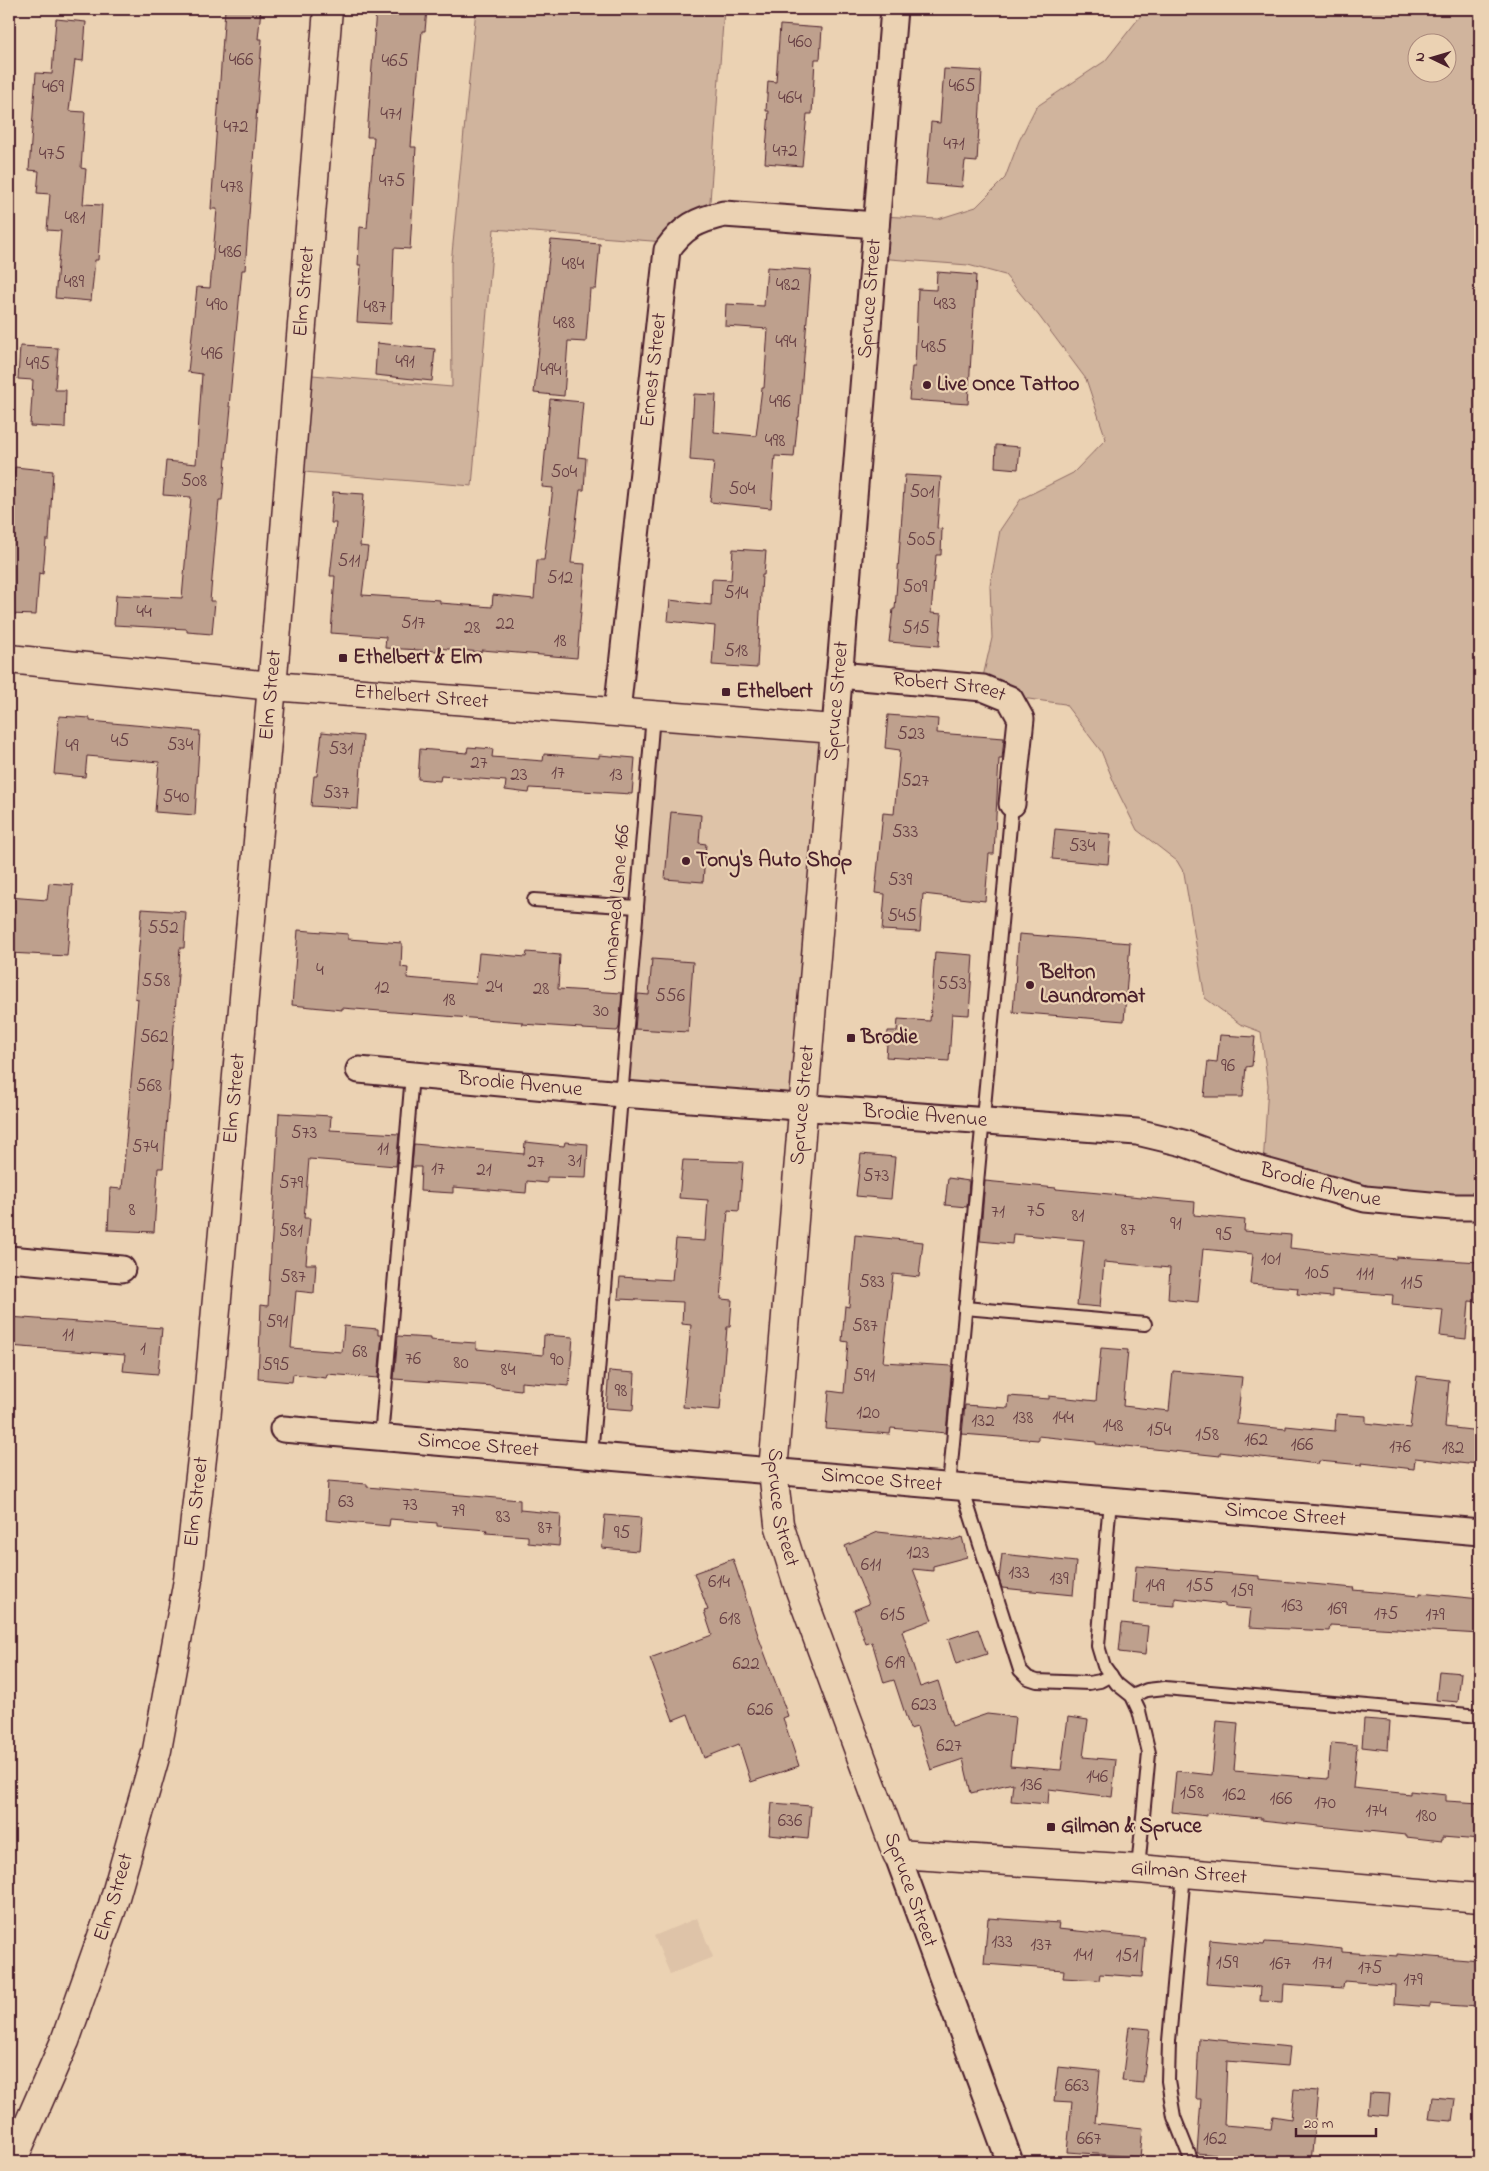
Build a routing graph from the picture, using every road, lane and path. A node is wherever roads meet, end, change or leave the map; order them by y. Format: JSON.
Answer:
{"nodes":[{"id":1,"x":328,"y":9,"type":"edge"},
{"id":2,"x":894,"y":9,"type":"edge"},
{"id":3,"x":876,"y":225,"type":"junction"},
{"id":4,"x":9,"y":659,"type":"edge"},
{"id":5,"x":839,"y":675,"type":"junction"},
{"id":6,"x":272,"y":686,"type":"junction"},
{"id":7,"x":617,"y":712,"type":"junction"},
{"id":8,"x":653,"y":715,"type":"junction"},
{"id":9,"x":835,"y":728,"type":"junction"},
{"id":10,"x":1012,"y":804,"type":"joint"},
{"id":11,"x":534,"y":900,"type":"dead end"},
{"id":12,"x":637,"y":907,"type":"junction"},
{"id":13,"x":359,"y":1070,"type":"dead end"},
{"id":14,"x":412,"y":1075,"type":"junction"},
{"id":15,"x":622,"y":1094,"type":"junction"},
{"id":16,"x":802,"y":1107,"type":"junction"},
{"id":17,"x":983,"y":1120,"type":"junction"},
{"id":18,"x":1480,"y":1207,"type":"edge"},
{"id":19,"x":9,"y":1259,"type":"edge"},
{"id":20,"x":122,"y":1269,"type":"dead end"},
{"id":21,"x":965,"y":1308,"type":"junction"},
{"id":22,"x":1144,"y":1324,"type":"dead end"},
{"id":23,"x":283,"y":1429,"type":"dead end"},
{"id":24,"x":381,"y":1438,"type":"junction"},
{"id":25,"x":591,"y":1456,"type":"junction"},
{"id":26,"x":773,"y":1471,"type":"junction"},
{"id":27,"x":955,"y":1487,"type":"junction"},
{"id":28,"x":1110,"y":1500,"type":"junction"},
{"id":29,"x":1480,"y":1532,"type":"edge"},
{"id":30,"x":1111,"y":1675,"type":"junction"},
{"id":31,"x":1132,"y":1696,"type":"junction"},
{"id":32,"x":1480,"y":1716,"type":"edge"},
{"id":33,"x":897,"y":1854,"type":"junction"},
{"id":34,"x":1138,"y":1869,"type":"junction"},
{"id":35,"x":1184,"y":1873,"type":"junction"},
{"id":36,"x":1480,"y":1898,"type":"edge"},
{"id":37,"x":12,"y":2162,"type":"edge"},
{"id":38,"x":1010,"y":2162,"type":"edge"},
{"id":39,"x":1192,"y":2162,"type":"edge"}],
"edges":[{"from":1,"to":6,"type":"street","name":"Elm Street"},
{"from":2,"to":3,"type":"street","name":"Spruce Street"},
{"from":3,"to":5,"type":"street","name":"Spruce Street"},
{"from":3,"to":7,"type":"street","name":"Ernest Street"},
{"from":4,"to":6,"type":"street","name":"Ethelbert Street"},
{"from":5,"to":9,"type":"street","name":"Spruce Street"},
{"from":5,"to":10,"type":"street","name":"Robert Street"},
{"from":6,"to":7,"type":"street","name":"Ethelbert Street"},
{"from":6,"to":37,"type":"street","name":"Elm Street"},
{"from":7,"to":8,"type":"street","name":"Ethelbert Street"},
{"from":8,"to":9,"type":"street","name":"Ethelbert Street"},
{"from":8,"to":12,"type":"lane","name":"Unnamed Lane 166"},
{"from":9,"to":16,"type":"street","name":"Spruce Street"},
{"from":10,"to":17,"type":"lane"},
{"from":11,"to":12,"type":"lane"},
{"from":12,"to":15,"type":"lane","name":"Unnamed Lane 166"},
{"from":13,"to":14,"type":"street","name":"Brodie Avenue"},
{"from":14,"to":15,"type":"street","name":"Brodie Avenue"},
{"from":14,"to":24,"type":"lane"},
{"from":15,"to":16,"type":"street","name":"Brodie Avenue"},
{"from":15,"to":25,"type":"lane","name":"Unnamed Lane 166"},
{"from":16,"to":17,"type":"street","name":"Brodie Avenue"},
{"from":16,"to":26,"type":"street","name":"Spruce Street"},
{"from":17,"to":18,"type":"street","name":"Brodie Avenue"},
{"from":17,"to":21,"type":"lane"},
{"from":19,"to":20,"type":"street"},
{"from":21,"to":22,"type":"lane"},
{"from":21,"to":27,"type":"lane"},
{"from":23,"to":24,"type":"street","name":"Simcoe Street"},
{"from":24,"to":25,"type":"street","name":"Simcoe Street"},
{"from":25,"to":26,"type":"street","name":"Simcoe Street"},
{"from":26,"to":27,"type":"street","name":"Simcoe Street"},
{"from":26,"to":33,"type":"street","name":"Spruce Street"},
{"from":27,"to":28,"type":"street","name":"Simcoe Street"},
{"from":27,"to":30,"type":"lane"},
{"from":28,"to":29,"type":"street","name":"Simcoe Street"},
{"from":28,"to":30,"type":"lane"},
{"from":30,"to":31,"type":"lane"},
{"from":31,"to":32,"type":"lane"},
{"from":31,"to":34,"type":"lane"},
{"from":33,"to":34,"type":"street","name":"Gilman Street"},
{"from":33,"to":38,"type":"street","name":"Spruce Street"},
{"from":34,"to":35,"type":"street","name":"Gilman Street"},
{"from":35,"to":36,"type":"street","name":"Gilman Street"},
{"from":35,"to":39,"type":"lane"}]}
